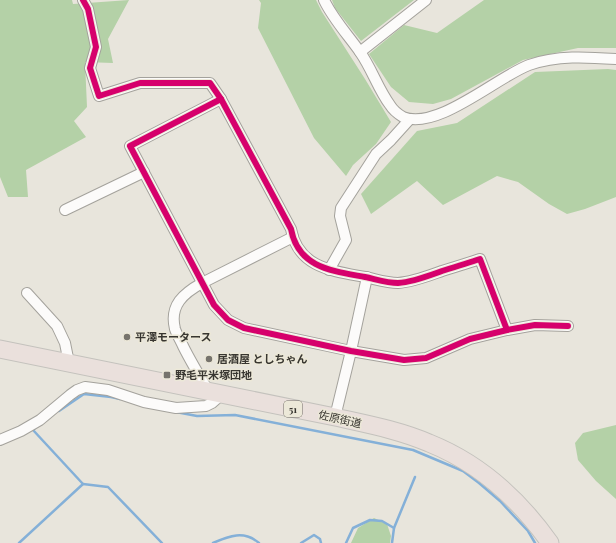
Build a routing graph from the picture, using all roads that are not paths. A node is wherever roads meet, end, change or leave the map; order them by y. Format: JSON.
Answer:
{"nodes":[{"id":1,"x":83,"y":0,"type":"edge"},
{"id":2,"x":324,"y":0,"type":"edge"},
{"id":3,"x":426,"y":0,"type":"edge"},
{"id":4,"x":360,"y":52,"type":"junction"},
{"id":5,"x":616,"y":59,"type":"edge"},
{"id":6,"x":221,"y":99,"type":"junction"},
{"id":7,"x":410,"y":119,"type":"junction"},
{"id":8,"x":144,"y":172,"type":"junction"},
{"id":9,"x":65,"y":210,"type":"dead end"},
{"id":10,"x":293,"y":237,"type":"junction"},
{"id":11,"x":329,"y":270,"type":"junction"},
{"id":12,"x":367,"y":277,"type":"junction"},
{"id":13,"x":202,"y":283,"type":"junction"},
{"id":14,"x":26,"y":293,"type":"dead end"},
{"id":15,"x":568,"y":326,"type":"dead end"},
{"id":16,"x":507,"y":330,"type":"junction"},
{"id":17,"x":0,"y":349,"type":"edge"},
{"id":18,"x":351,"y":351,"type":"junction"},
{"id":19,"x":69,"y":363,"type":"junction"},
{"id":20,"x":215,"y":393,"type":"junction"},
{"id":21,"x":335,"y":417,"type":"junction"},
{"id":22,"x":0,"y":440,"type":"edge"},
{"id":23,"x":550,"y":543,"type":"edge"}],
"edges":[{"from":1,"to":6,"type":"street"},
{"from":2,"to":4,"type":"street"},
{"from":3,"to":4,"type":"street"},
{"from":4,"to":7,"type":"street"},
{"from":5,"to":7,"type":"street"},
{"from":6,"to":8,"type":"street"},
{"from":6,"to":10,"type":"street"},
{"from":7,"to":11,"type":"street"},
{"from":8,"to":9,"type":"street"},
{"from":8,"to":13,"type":"street"},
{"from":10,"to":11,"type":"street"},
{"from":10,"to":13,"type":"street"},
{"from":11,"to":12,"type":"street"},
{"from":12,"to":16,"type":"street"},
{"from":12,"to":18,"type":"street"},
{"from":13,"to":18,"type":"street"},
{"from":13,"to":20,"type":"street"},
{"from":14,"to":19,"type":"street"},
{"from":15,"to":16,"type":"street"},
{"from":16,"to":18,"type":"street"},
{"from":17,"to":19,"type":"highway","name":"佐原街道","number":"51"},
{"from":18,"to":21,"type":"street"},
{"from":19,"to":20,"type":"highway","name":"佐原街道","number":"51"},
{"from":20,"to":21,"type":"highway","name":"佐原街道","number":"51"},
{"from":20,"to":22,"type":"street"},
{"from":21,"to":23,"type":"highway","name":"佐原街道","number":"51"}]}
